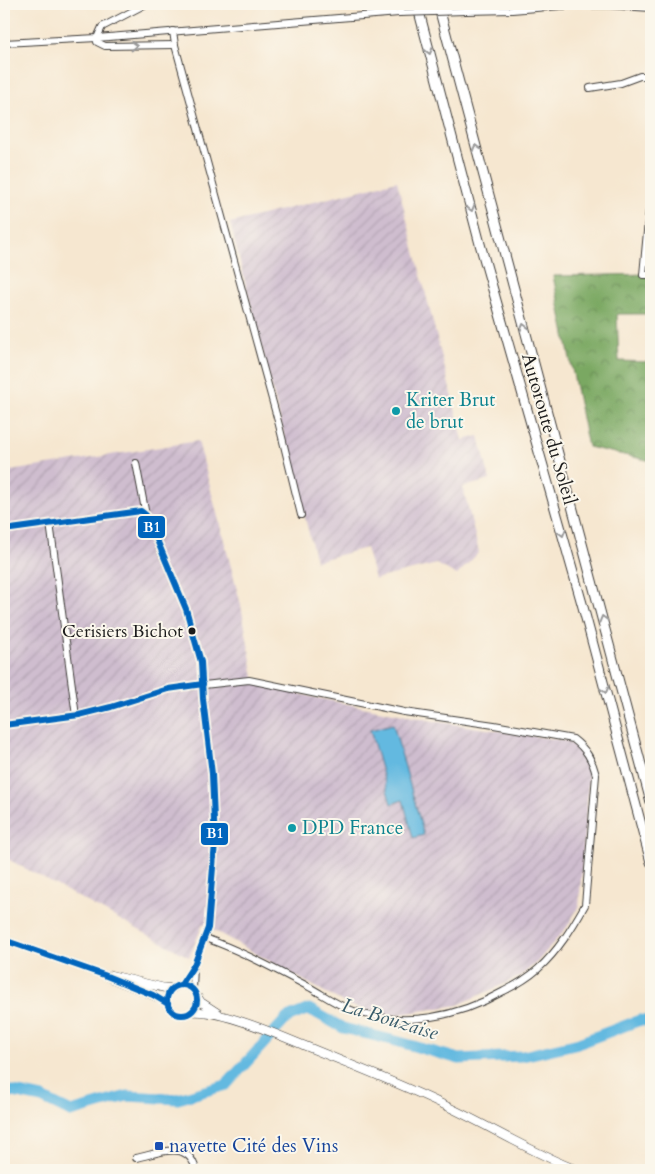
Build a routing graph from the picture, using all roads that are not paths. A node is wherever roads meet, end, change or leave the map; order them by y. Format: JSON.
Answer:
{"nodes":[{"id":1,"x":146,"y":4,"type":"edge"},
{"id":2,"x":417,"y":4,"type":"edge"},
{"id":3,"x":438,"y":4,"type":"edge"},
{"id":4,"x":651,"y":8,"type":"edge"},
{"id":5,"x":174,"y":31,"type":"junction"},
{"id":6,"x":97,"y":38,"type":"junction"},
{"id":7,"x":4,"y":43,"type":"edge"},
{"id":8,"x":175,"y":44,"type":"junction"},
{"id":9,"x":651,"y":76,"type":"edge"},
{"id":10,"x":590,"y":88,"type":"dead end"},
{"id":11,"x":651,"y":188,"type":"edge"},
{"id":12,"x":651,"y":275,"type":"edge"},
{"id":13,"x":136,"y":463,"type":"dead end"},
{"id":14,"x":146,"y":514,"type":"junction"},
{"id":15,"x":301,"y":515,"type":"dead end"},
{"id":16,"x":50,"y":523,"type":"junction"},
{"id":17,"x":4,"y":530,"type":"edge"},
{"id":18,"x":202,"y":684,"type":"junction"},
{"id":19,"x":76,"y":716,"type":"junction"},
{"id":20,"x":4,"y":725,"type":"edge"},
{"id":21,"x":651,"y":802,"type":"edge"},
{"id":22,"x":651,"y":862,"type":"edge"},
{"id":23,"x":205,"y":938,"type":"junction"},
{"id":24,"x":4,"y":940,"type":"edge"},
{"id":25,"x":194,"y":965,"type":"junction"},
{"id":26,"x":104,"y":975,"type":"junction"},
{"id":27,"x":178,"y":986,"type":"junction"},
{"id":28,"x":195,"y":993,"type":"junction"},
{"id":29,"x":168,"y":1004,"type":"junction"},
{"id":30,"x":191,"y":1012,"type":"junction"},
{"id":31,"x":222,"y":1016,"type":"junction"},
{"id":32,"x":136,"y":1158,"type":"dead end"},
{"id":33,"x":196,"y":1170,"type":"edge"},
{"id":34,"x":575,"y":1170,"type":"edge"}],
"edges":[{"from":1,"to":6,"type":"street"},
{"from":2,"to":22,"type":"highway","name":"Autoroute du Soleil","one_way":true},
{"from":21,"to":3,"type":"highway","name":"Autoroute du Soleil","one_way":true},
{"from":4,"to":5,"type":"street","bridge":true},
{"from":5,"to":6,"type":"street"},
{"from":5,"to":8,"type":"street"},
{"from":6,"to":7,"type":"street"},
{"from":6,"to":8,"type":"street","one_way":true},
{"from":8,"to":15,"type":"street"},
{"from":9,"to":10,"type":"street"},
{"from":11,"to":12,"type":"street"},
{"from":13,"to":14,"type":"street"},
{"from":14,"to":16,"type":"street"},
{"from":14,"to":18,"type":"street"},
{"from":16,"to":17,"type":"street"},
{"from":16,"to":19,"type":"street"},
{"from":18,"to":19,"type":"street"},
{"from":18,"to":23,"type":"street"},
{"from":18,"to":23,"type":"street"},
{"from":19,"to":20,"type":"street"},
{"from":23,"to":25,"type":"street"},
{"from":24,"to":26,"type":"main road"},
{"from":25,"to":27,"type":"street"},
{"from":25,"to":28,"type":"street"},
{"from":26,"to":27,"type":"main road"},
{"from":26,"to":29,"type":"main road"},
{"from":27,"to":28,"type":"main road"},
{"from":27,"to":29,"type":"main road"},
{"from":28,"to":30,"type":"main road"},
{"from":28,"to":31,"type":"main road"},
{"from":29,"to":30,"type":"main road"},
{"from":30,"to":31,"type":"main road"},
{"from":31,"to":34,"type":"main road"},
{"from":32,"to":33,"type":"street"}]}
